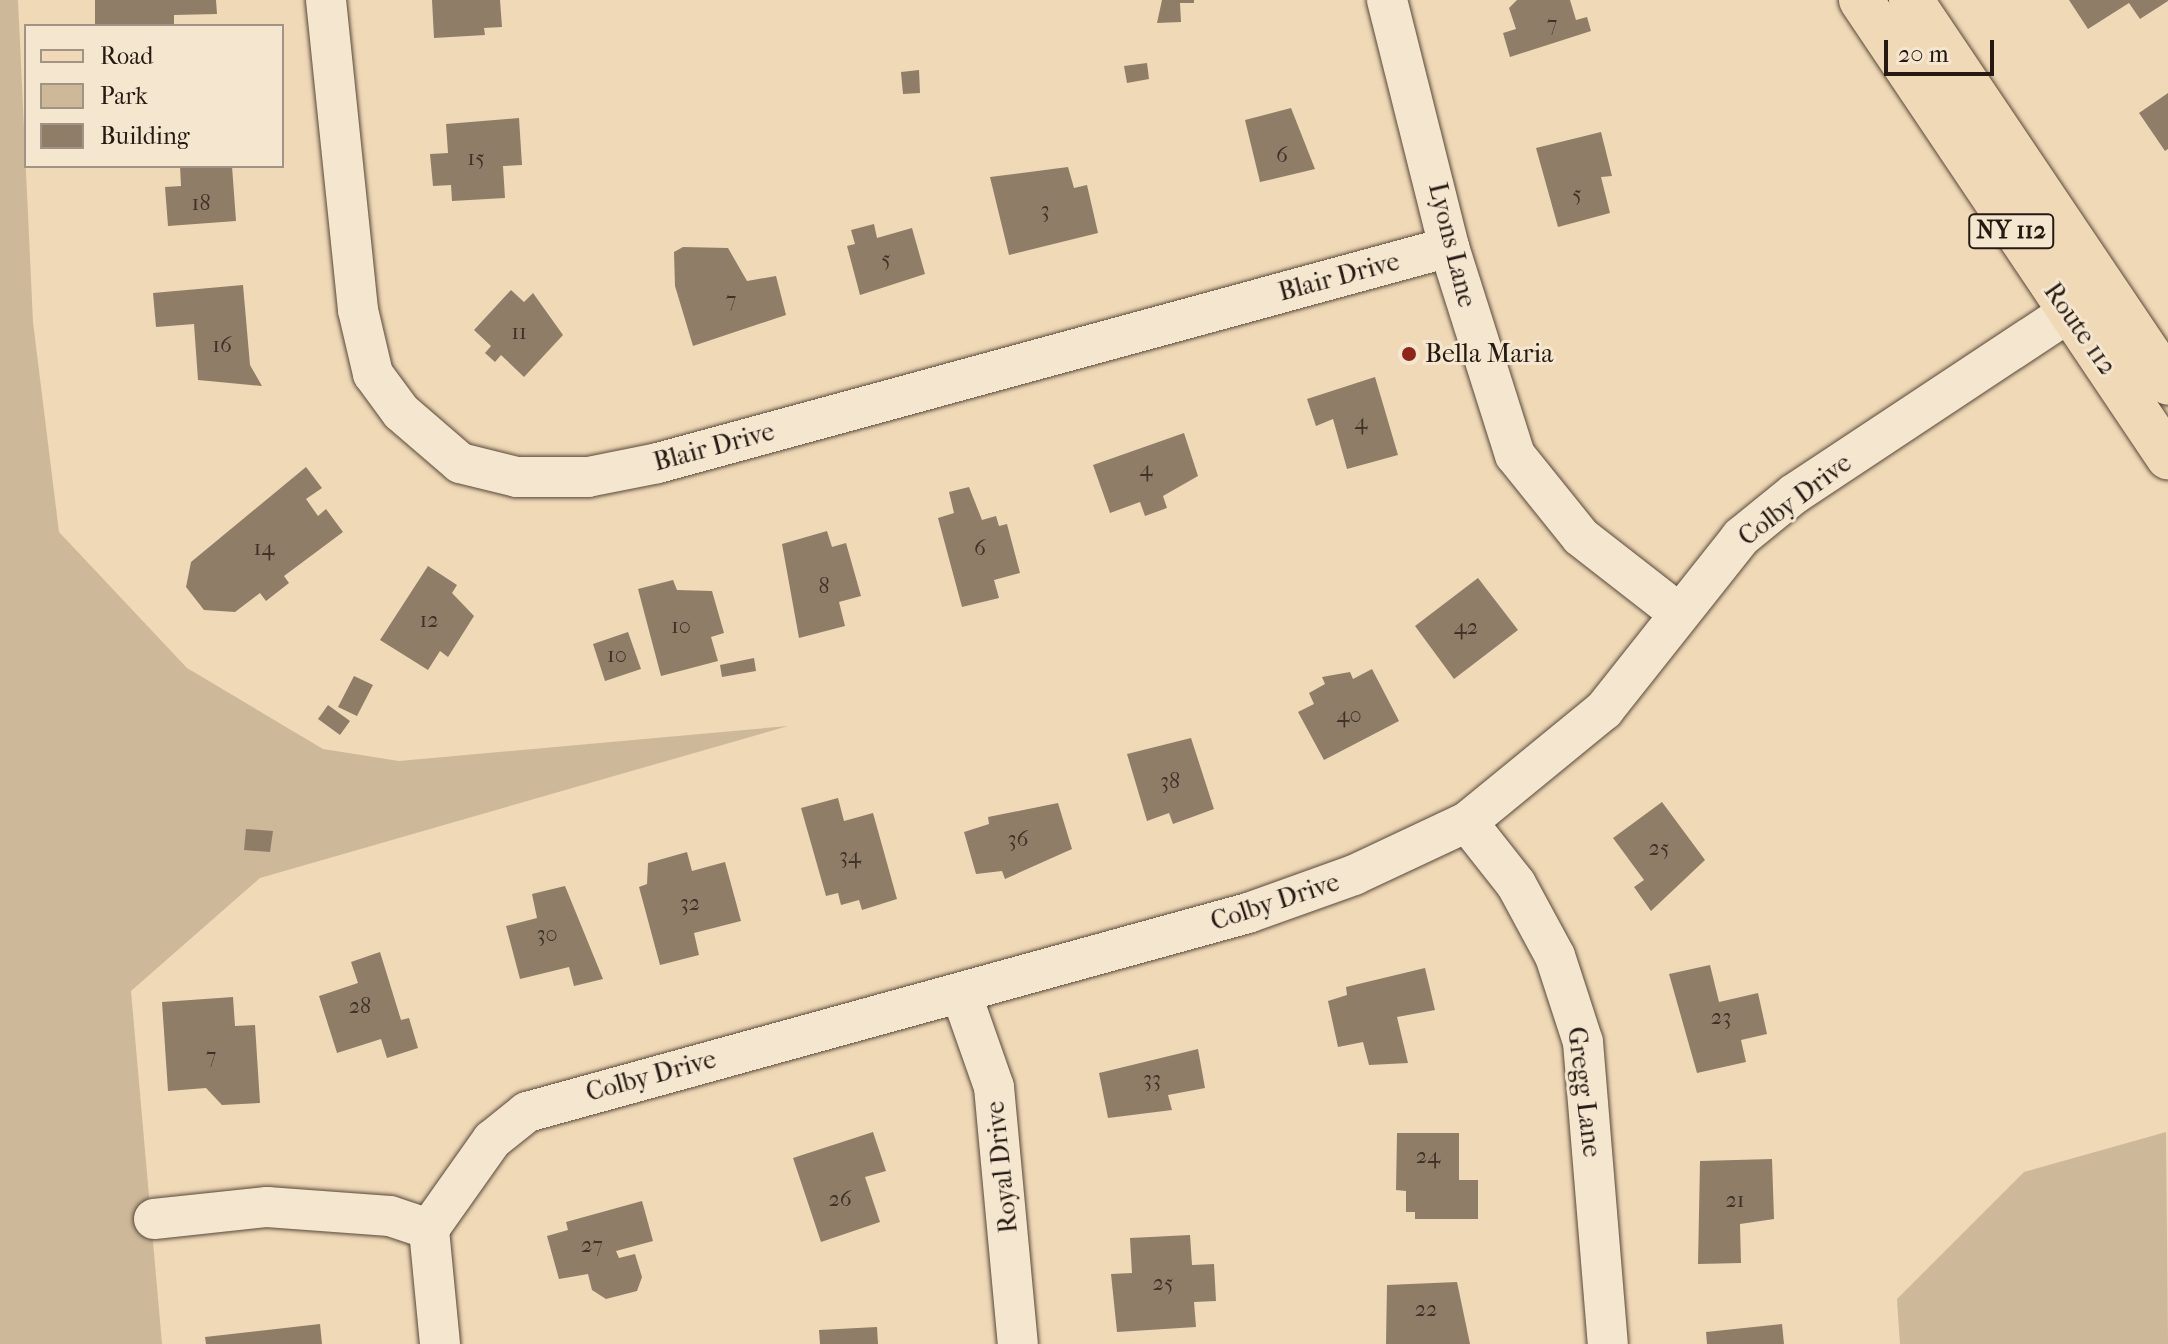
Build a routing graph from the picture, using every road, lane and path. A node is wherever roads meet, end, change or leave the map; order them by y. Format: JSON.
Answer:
{"nodes":[{"id":1,"x":326,"y":0,"type":"edge"},
{"id":2,"x":1387,"y":0,"type":"edge"},
{"id":3,"x":1861,"y":0,"type":"edge"},
{"id":4,"x":1911,"y":0,"type":"edge"},
{"id":5,"x":1449,"y":247,"type":"junction"},
{"id":6,"x":2104,"y":288,"type":"junction"},
{"id":7,"x":2069,"y":313,"type":"junction"},
{"id":8,"x":2168,"y":383,"type":"edge"},
{"id":9,"x":2168,"y":457,"type":"edge"},
{"id":10,"x":1676,"y":611,"type":"junction"},
{"id":11,"x":1467,"y":822,"type":"junction"},
{"id":12,"x":962,"y":996,"type":"junction"},
{"id":13,"x":154,"y":1219,"type":"dead end"},
{"id":14,"x":429,"y":1229,"type":"junction"},
{"id":15,"x":440,"y":1344,"type":"edge"},
{"id":16,"x":1018,"y":1344,"type":"edge"},
{"id":17,"x":1608,"y":1344,"type":"edge"}],
"edges":[{"from":1,"to":5,"type":"street","name":"Blair Drive"},
{"from":2,"to":5,"type":"street","name":"Lyons Lane"},
{"from":3,"to":7,"type":"main road","name":"Route 112","number":"NY 112"},
{"from":4,"to":6,"type":"main road","name":"Route 112","number":"NY 112"},
{"from":5,"to":10,"type":"street","name":"Lyons Lane"},
{"from":6,"to":7,"type":"street","name":"Colby Drive"},
{"from":6,"to":8,"type":"main road","name":"Route 112","number":"NY 112"},
{"from":7,"to":9,"type":"main road","name":"Route 112","number":"NY 112"},
{"from":7,"to":10,"type":"street","name":"Colby Drive"},
{"from":10,"to":11,"type":"street","name":"Colby Drive"},
{"from":11,"to":12,"type":"street","name":"Colby Drive"},
{"from":11,"to":17,"type":"street","name":"Gregg Lane"},
{"from":12,"to":14,"type":"street","name":"Colby Drive"},
{"from":12,"to":16,"type":"street","name":"Royal Drive"},
{"from":13,"to":14,"type":"street"},
{"from":14,"to":15,"type":"street"}]}
